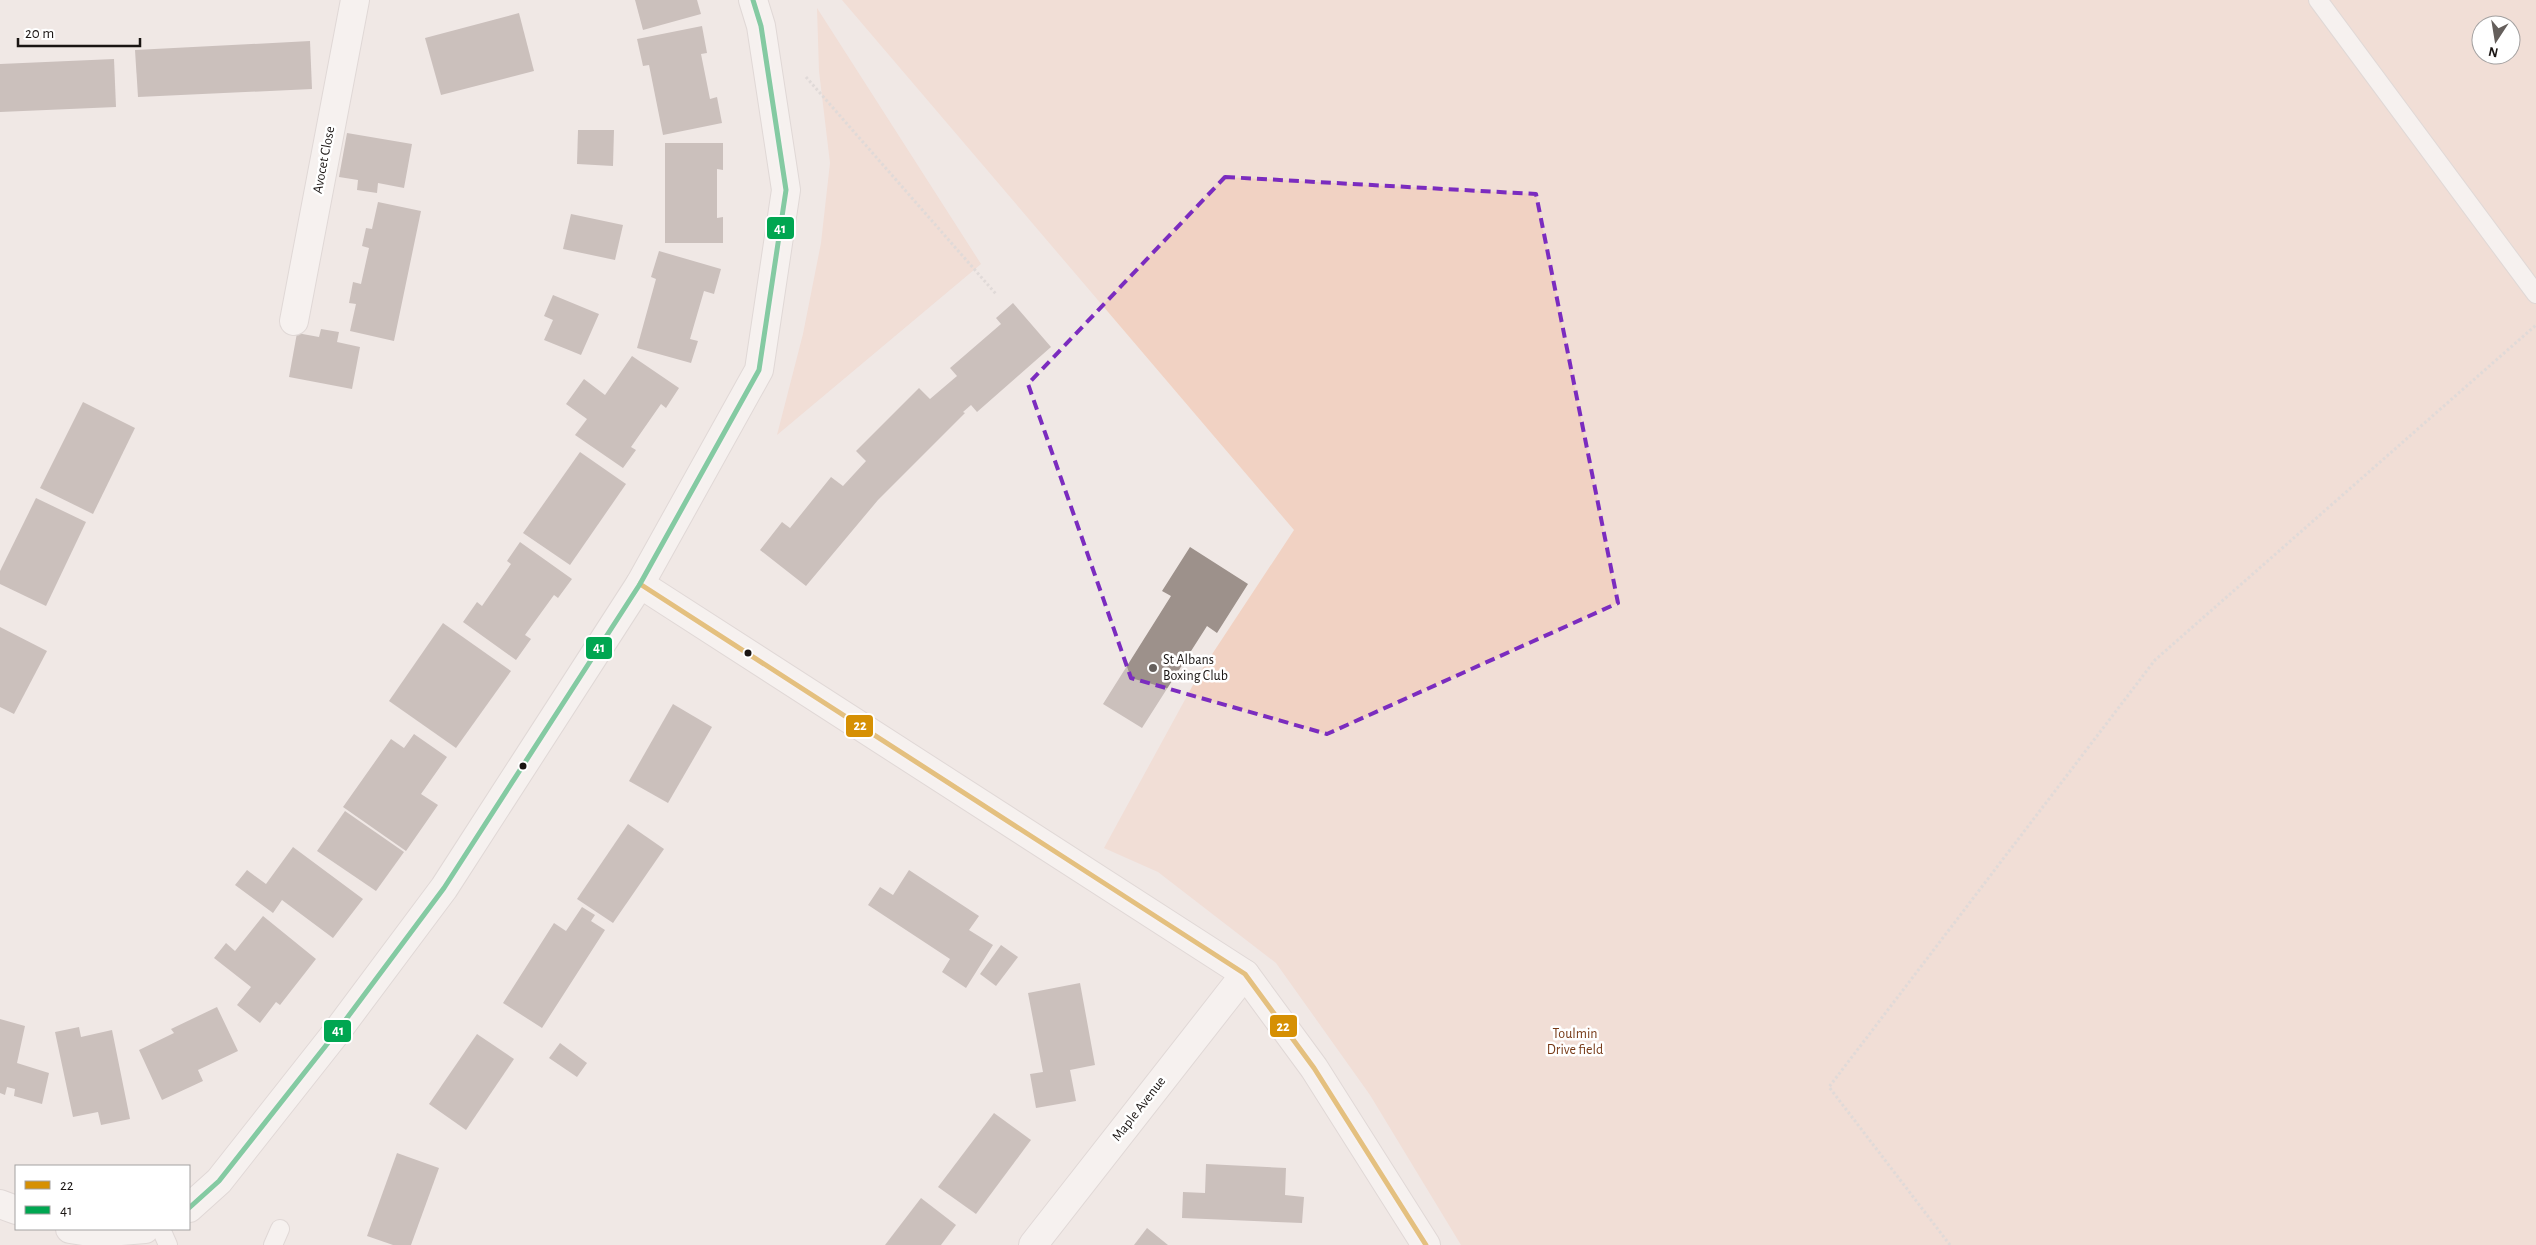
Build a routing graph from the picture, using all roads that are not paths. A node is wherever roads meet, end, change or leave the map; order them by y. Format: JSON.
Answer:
{"nodes":[{"id":1,"x":355,"y":0,"type":"edge"},
{"id":2,"x":753,"y":0,"type":"edge"},
{"id":3,"x":2318,"y":0,"type":"edge"},
{"id":4,"x":2536,"y":294,"type":"edge"},
{"id":5,"x":294,"y":321,"type":"dead end"},
{"id":6,"x":640,"y":584,"type":"junction"},
{"id":7,"x":1245,"y":974,"type":"junction"},
{"id":8,"x":0,"y":1204,"type":"edge"},
{"id":9,"x":190,"y":1207,"type":"edge"},
{"id":10,"x":15,"y":1210,"type":"edge"},
{"id":11,"x":78,"y":1230,"type":"edge"},
{"id":12,"x":135,"y":1230,"type":"edge"},
{"id":13,"x":161,"y":1230,"type":"edge"},
{"id":14,"x":168,"y":1245,"type":"edge"},
{"id":15,"x":1032,"y":1245,"type":"edge"},
{"id":16,"x":1426,"y":1245,"type":"edge"}],
"edges":[{"from":1,"to":5,"type":"street","name":"Avocet Close"},
{"from":2,"to":6,"type":"street"},
{"from":3,"to":4,"type":"lane"},
{"from":6,"to":7,"type":"street"},
{"from":6,"to":9,"type":"street"},
{"from":7,"to":15,"type":"street","name":"Maple Avenue"},
{"from":7,"to":16,"type":"street"},
{"from":8,"to":10,"type":"street"},
{"from":11,"to":12,"type":"street"},
{"from":13,"to":14,"type":"lane"}]}
